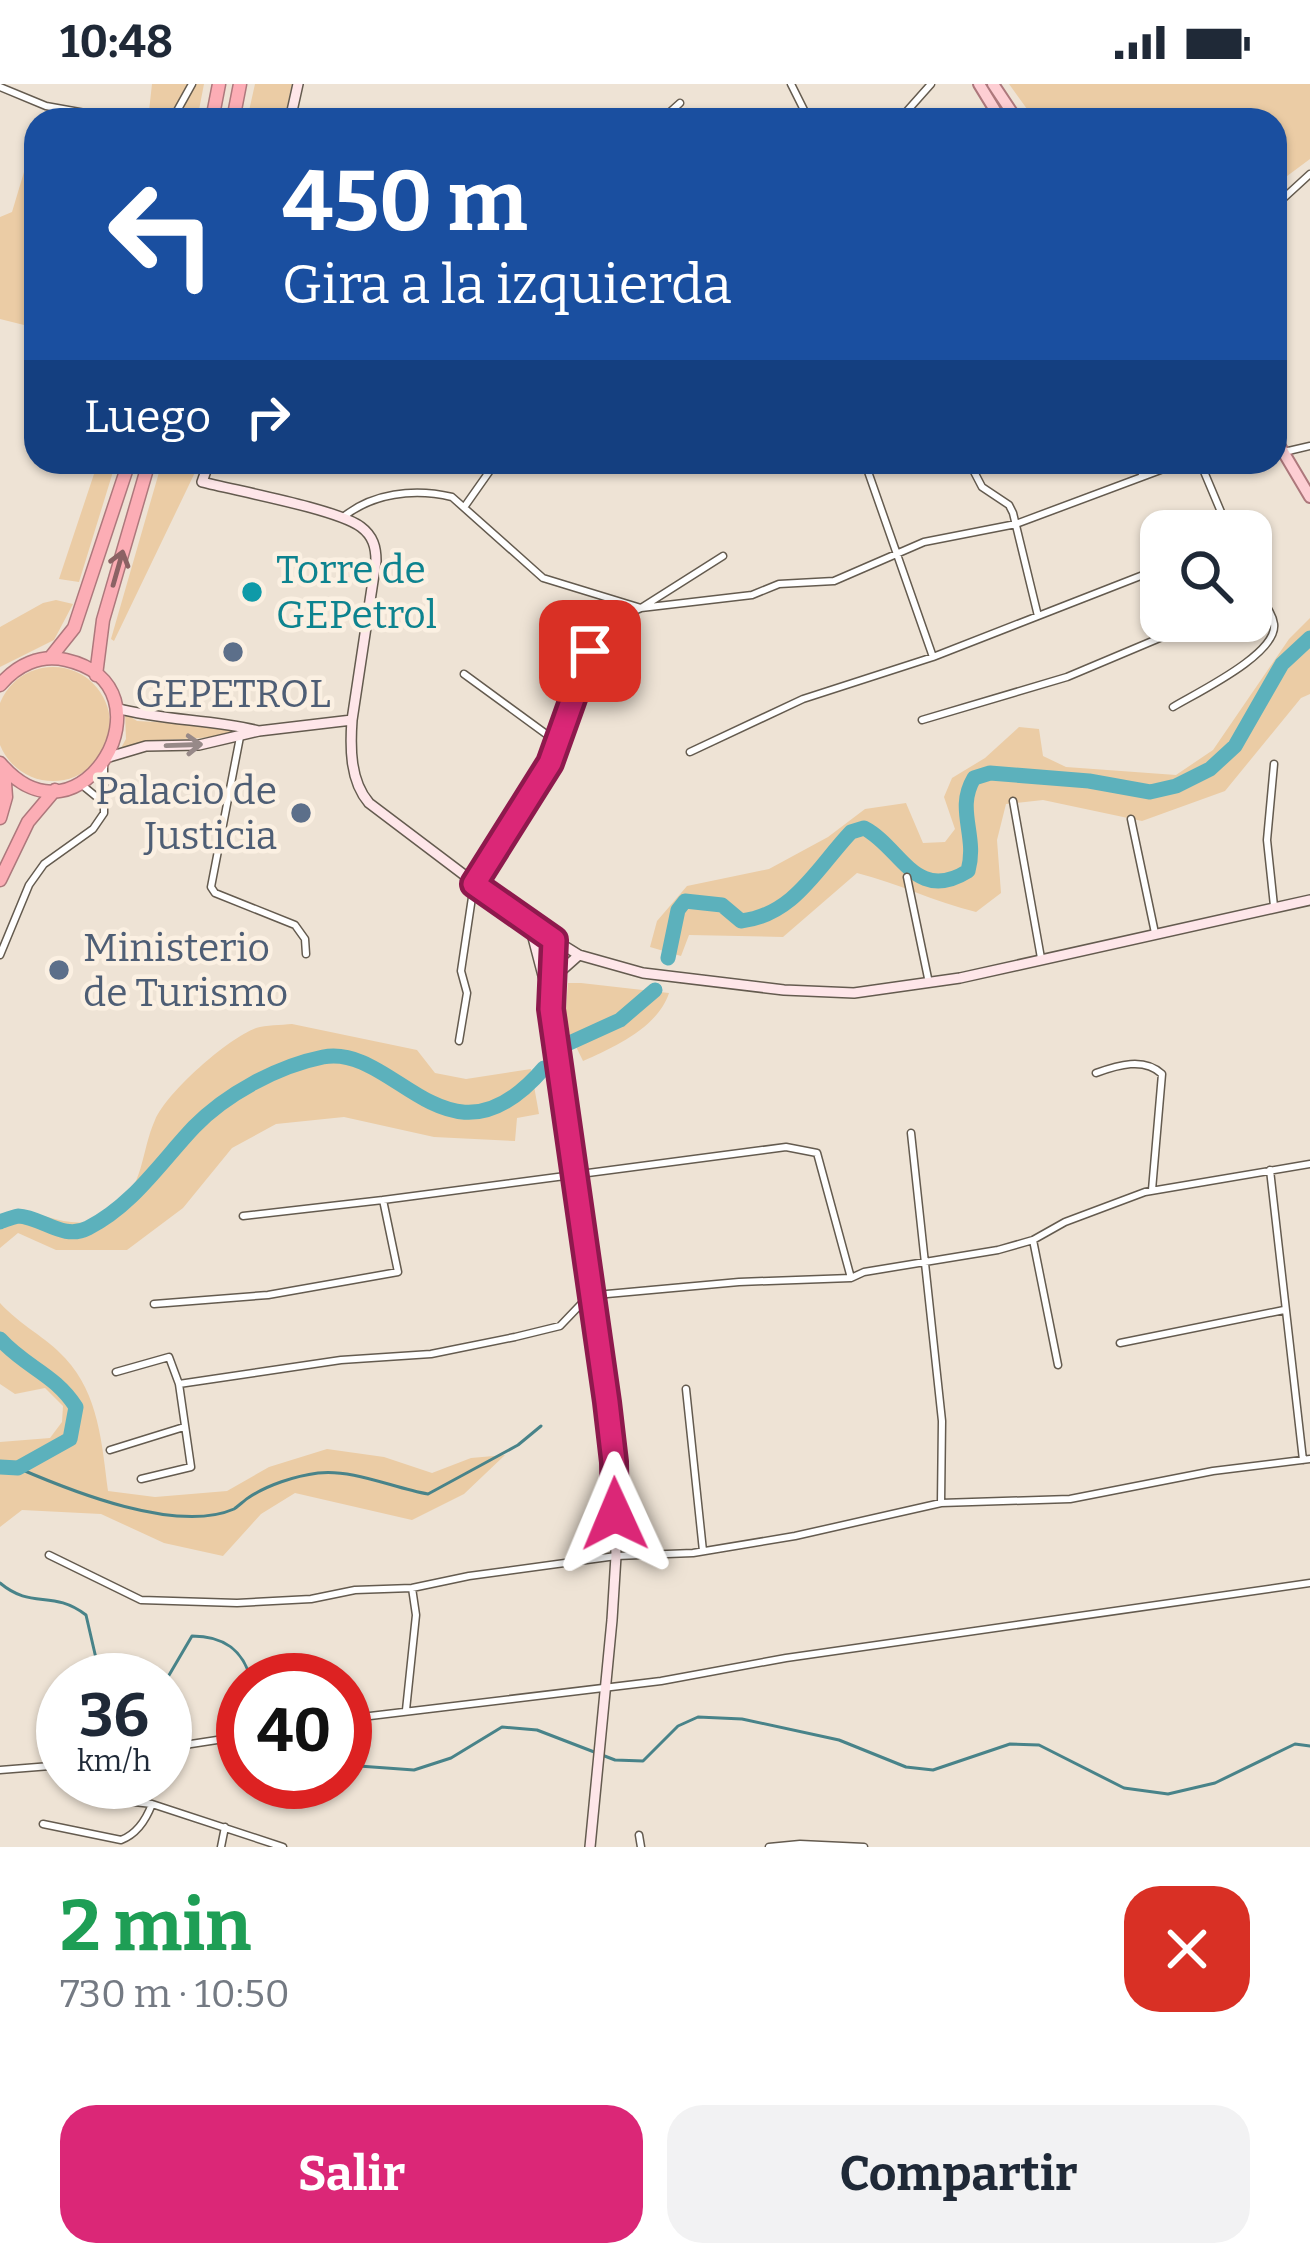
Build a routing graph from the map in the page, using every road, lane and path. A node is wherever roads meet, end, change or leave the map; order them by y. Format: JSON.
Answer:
{"nodes":[{"id":1,"x":27,"y":84,"type":"edge"},
{"id":2,"x":931,"y":84,"type":"edge"},
{"id":3,"x":0,"y":87,"type":"edge"},
{"id":4,"x":24,"y":98,"type":"junction"},
{"id":5,"x":680,"y":103,"type":"dead end"},
{"id":6,"x":55,"y":108,"type":"edge"},
{"id":7,"x":674,"y":108,"type":"edge"},
{"id":8,"x":910,"y":108,"type":"edge"},
{"id":9,"x":1310,"y":174,"type":"edge"},
{"id":10,"x":1287,"y":195,"type":"edge"},
{"id":11,"x":1287,"y":457,"type":"edge"},
{"id":12,"x":125,"y":474,"type":"edge"},
{"id":13,"x":146,"y":474,"type":"edge"},
{"id":14,"x":205,"y":474,"type":"edge"},
{"id":15,"x":488,"y":474,"type":"edge"},
{"id":16,"x":869,"y":474,"type":"edge"},
{"id":17,"x":975,"y":474,"type":"edge"},
{"id":18,"x":1149,"y":474,"type":"edge"},
{"id":19,"x":1205,"y":474,"type":"edge"},
{"id":20,"x":1143,"y":476,"type":"joint"},
{"id":21,"x":1310,"y":497,"type":"edge"},
{"id":22,"x":466,"y":506,"type":"junction"},
{"id":23,"x":1220,"y":510,"type":"edge"},
{"id":24,"x":343,"y":518,"type":"junction"},
{"id":25,"x":1016,"y":524,"type":"junction"},
{"id":26,"x":898,"y":551,"type":"junction"},
{"id":27,"x":723,"y":556,"type":"dead end"},
{"id":28,"x":1140,"y":576,"type":"edge"},
{"id":29,"x":641,"y":608,"type":"junction"},
{"id":30,"x":1038,"y":616,"type":"junction"},
{"id":31,"x":1150,"y":642,"type":"edge"},
{"id":32,"x":1267,"y":642,"type":"edge"},
{"id":33,"x":933,"y":657,"type":"junction"},
{"id":34,"x":50,"y":658,"type":"junction"},
{"id":35,"x":464,"y":674,"type":"dead end"},
{"id":36,"x":96,"y":675,"type":"junction"},
{"id":37,"x":2,"y":680,"type":"edge"},
{"id":38,"x":1173,"y":707,"type":"dead end"},
{"id":39,"x":116,"y":709,"type":"junction"},
{"id":40,"x":352,"y":720,"type":"junction"},
{"id":41,"x":922,"y":720,"type":"dead end"},
{"id":42,"x":259,"y":730,"type":"junction"},
{"id":43,"x":240,"y":737,"type":"junction"},
{"id":44,"x":556,"y":742,"type":"junction"},
{"id":45,"x":689,"y":752,"type":"dead end"},
{"id":46,"x":106,"y":761,"type":"junction"},
{"id":47,"x":1274,"y":764,"type":"dead end"},
{"id":48,"x":2,"y":766,"type":"edge"},
{"id":49,"x":80,"y":784,"type":"junction"},
{"id":50,"x":55,"y":790,"type":"junction"},
{"id":51,"x":1013,"y":801,"type":"dead end"},
{"id":52,"x":106,"y":806,"type":"junction"},
{"id":53,"x":0,"y":818,"type":"edge"},
{"id":54,"x":1131,"y":819,"type":"dead end"},
{"id":55,"x":907,"y":877,"type":"dead end"},
{"id":56,"x":0,"y":880,"type":"edge"},
{"id":57,"x":474,"y":884,"type":"junction"},
{"id":58,"x":1310,"y":900,"type":"edge"},
{"id":59,"x":1274,"y":906,"type":"junction"},
{"id":60,"x":529,"y":924,"type":"junction"},
{"id":61,"x":1155,"y":936,"type":"junction"},
{"id":62,"x":548,"y":937,"type":"junction"},
{"id":63,"x":306,"y":954,"type":"dead end"},
{"id":64,"x":0,"y":955,"type":"edge"},
{"id":65,"x":579,"y":955,"type":"junction"},
{"id":66,"x":1041,"y":958,"type":"junction"},
{"id":67,"x":540,"y":961,"type":"junction"},
{"id":68,"x":551,"y":980,"type":"junction"},
{"id":69,"x":929,"y":983,"type":"junction"},
{"id":70,"x":550,"y":996,"type":"junction"},
{"id":71,"x":459,"y":1041,"type":"dead end"},
{"id":72,"x":1096,"y":1073,"type":"dead end"},
{"id":73,"x":911,"y":1133,"type":"dead end"},
{"id":74,"x":1310,"y":1164,"type":"edge"},
{"id":75,"x":1270,"y":1170,"type":"junction"},
{"id":76,"x":575,"y":1173,"type":"junction"},
{"id":77,"x":1152,"y":1190,"type":"junction"},
{"id":78,"x":383,"y":1200,"type":"junction"},
{"id":79,"x":243,"y":1216,"type":"dead end"},
{"id":80,"x":1033,"y":1240,"type":"junction"},
{"id":81,"x":923,"y":1263,"type":"junction"},
{"id":82,"x":851,"y":1278,"type":"junction"},
{"id":83,"x":592,"y":1298,"type":"junction"},
{"id":84,"x":154,"y":1304,"type":"dead end"},
{"id":85,"x":1284,"y":1310,"type":"junction"},
{"id":86,"x":1120,"y":1343,"type":"dead end"},
{"id":87,"x":1058,"y":1365,"type":"dead end"},
{"id":88,"x":116,"y":1372,"type":"dead end"},
{"id":89,"x":179,"y":1384,"type":"junction"},
{"id":90,"x":686,"y":1389,"type":"dead end"},
{"id":91,"x":184,"y":1427,"type":"junction"},
{"id":92,"x":110,"y":1450,"type":"dead end"},
{"id":93,"x":1306,"y":1460,"type":"edge"},
{"id":94,"x":141,"y":1479,"type":"dead end"},
{"id":95,"x":941,"y":1503,"type":"junction"},
{"id":96,"x":703,"y":1550,"type":"junction"},
{"id":97,"x":49,"y":1556,"type":"dead end"},
{"id":98,"x":616,"y":1556,"type":"junction"},
{"id":99,"x":1310,"y":1582,"type":"edge"},
{"id":100,"x":412,"y":1588,"type":"junction"},
{"id":101,"x":607,"y":1688,"type":"junction"},
{"id":102,"x":406,"y":1712,"type":"junction"},
{"id":103,"x":372,"y":1716,"type":"edge"},
{"id":104,"x":36,"y":1768,"type":"edge"},
{"id":105,"x":0,"y":1770,"type":"edge"},
{"id":106,"x":150,"y":1809,"type":"edge"},
{"id":107,"x":168,"y":1809,"type":"edge"},
{"id":108,"x":43,"y":1824,"type":"dead end"},
{"id":109,"x":225,"y":1827,"type":"junction"},
{"id":110,"x":639,"y":1835,"type":"dead end"},
{"id":111,"x":220,"y":1847,"type":"edge"},
{"id":112,"x":283,"y":1847,"type":"edge"},
{"id":113,"x":590,"y":1847,"type":"edge"},
{"id":114,"x":641,"y":1847,"type":"edge"},
{"id":115,"x":769,"y":1847,"type":"edge"},
{"id":116,"x":864,"y":1847,"type":"edge"}],
"edges":[{"from":1,"to":4,"type":"street"},
{"from":2,"to":8,"type":"street"},
{"from":3,"to":4,"type":"street"},
{"from":4,"to":6,"type":"street"},
{"from":5,"to":7,"type":"street"},
{"from":9,"to":10,"type":"street"},
{"from":11,"to":21,"type":"main road"},
{"from":12,"to":34,"type":"highway"},
{"from":36,"to":13,"type":"highway","one_way":true},
{"from":14,"to":24,"type":"street"},
{"from":15,"to":22,"type":"street"},
{"from":16,"to":26,"type":"street"},
{"from":17,"to":25,"type":"street"},
{"from":18,"to":20,"type":"street"},
{"from":19,"to":23,"type":"street"},
{"from":20,"to":25,"type":"street"},
{"from":22,"to":24,"type":"street"},
{"from":22,"to":29,"type":"street"},
{"from":24,"to":40,"type":"street"},
{"from":25,"to":26,"type":"street"},
{"from":25,"to":30,"type":"street"},
{"from":26,"to":29,"type":"street"},
{"from":26,"to":33,"type":"street"},
{"from":27,"to":29,"type":"street"},
{"from":28,"to":30,"type":"street"},
{"from":29,"to":44,"type":"street"},
{"from":30,"to":33,"type":"street"},
{"from":31,"to":41,"type":"street"},
{"from":32,"to":38,"type":"street"},
{"from":33,"to":45,"type":"street"},
{"from":34,"to":36,"type":"highway"},
{"from":34,"to":37,"type":"highway"},
{"from":35,"to":44,"type":"street"},
{"from":36,"to":39,"type":"highway"},
{"from":39,"to":42,"type":"street"},
{"from":39,"to":46,"type":"highway"},
{"from":40,"to":42,"type":"street"},
{"from":40,"to":57,"type":"street"},
{"from":42,"to":43,"type":"street"},
{"from":46,"to":43,"type":"street","one_way":true},
{"from":43,"to":63,"type":"street"},
{"from":44,"to":57,"type":"street"},
{"from":46,"to":49,"type":"highway"},
{"from":46,"to":52,"type":"street"},
{"from":47,"to":59,"type":"street"},
{"from":48,"to":50,"type":"highway"},
{"from":48,"to":53,"type":"highway"},
{"from":49,"to":50,"type":"highway"},
{"from":49,"to":52,"type":"street"},
{"from":50,"to":56,"type":"highway"},
{"from":51,"to":66,"type":"street"},
{"from":52,"to":64,"type":"street"},
{"from":54,"to":61,"type":"street"},
{"from":55,"to":69,"type":"street"},
{"from":57,"to":60,"type":"street"},
{"from":57,"to":71,"type":"street"},
{"from":58,"to":59,"type":"street"},
{"from":59,"to":61,"type":"street"},
{"from":60,"to":62,"type":"street"},
{"from":60,"to":67,"type":"street"},
{"from":61,"to":66,"type":"street"},
{"from":62,"to":65,"type":"street"},
{"from":62,"to":67,"type":"street"},
{"from":62,"to":68,"type":"street"},
{"from":65,"to":68,"type":"street"},
{"from":65,"to":69,"type":"street"},
{"from":66,"to":69,"type":"street"},
{"from":67,"to":70,"type":"street"},
{"from":68,"to":70,"type":"street"},
{"from":70,"to":76,"type":"street"},
{"from":72,"to":77,"type":"street"},
{"from":73,"to":81,"type":"street"},
{"from":74,"to":75,"type":"street"},
{"from":75,"to":77,"type":"street"},
{"from":75,"to":85,"type":"street"},
{"from":76,"to":78,"type":"street"},
{"from":76,"to":82,"type":"street"},
{"from":76,"to":83,"type":"street"},
{"from":77,"to":80,"type":"street"},
{"from":78,"to":79,"type":"street"},
{"from":78,"to":84,"type":"street"},
{"from":80,"to":81,"type":"street"},
{"from":80,"to":87,"type":"street"},
{"from":81,"to":82,"type":"street"},
{"from":81,"to":95,"type":"street"},
{"from":82,"to":83,"type":"street"},
{"from":83,"to":89,"type":"street"},
{"from":83,"to":98,"type":"street"},
{"from":85,"to":86,"type":"street"},
{"from":85,"to":93,"type":"street"},
{"from":88,"to":89,"type":"street"},
{"from":89,"to":91,"type":"street"},
{"from":90,"to":96,"type":"street"},
{"from":91,"to":92,"type":"street"},
{"from":91,"to":94,"type":"street"},
{"from":93,"to":95,"type":"street"},
{"from":95,"to":96,"type":"street"},
{"from":96,"to":98,"type":"street"},
{"from":97,"to":100,"type":"street"},
{"from":98,"to":100,"type":"street"},
{"from":98,"to":101,"type":"street"},
{"from":99,"to":101,"type":"street"},
{"from":100,"to":102,"type":"street"},
{"from":101,"to":102,"type":"street"},
{"from":101,"to":113,"type":"street"},
{"from":102,"to":103,"type":"street"},
{"from":104,"to":105,"type":"street"},
{"from":106,"to":108,"type":"street"},
{"from":107,"to":109,"type":"street"},
{"from":109,"to":111,"type":"street"},
{"from":109,"to":112,"type":"street"},
{"from":110,"to":114,"type":"street"},
{"from":115,"to":116,"type":"street"}]}
